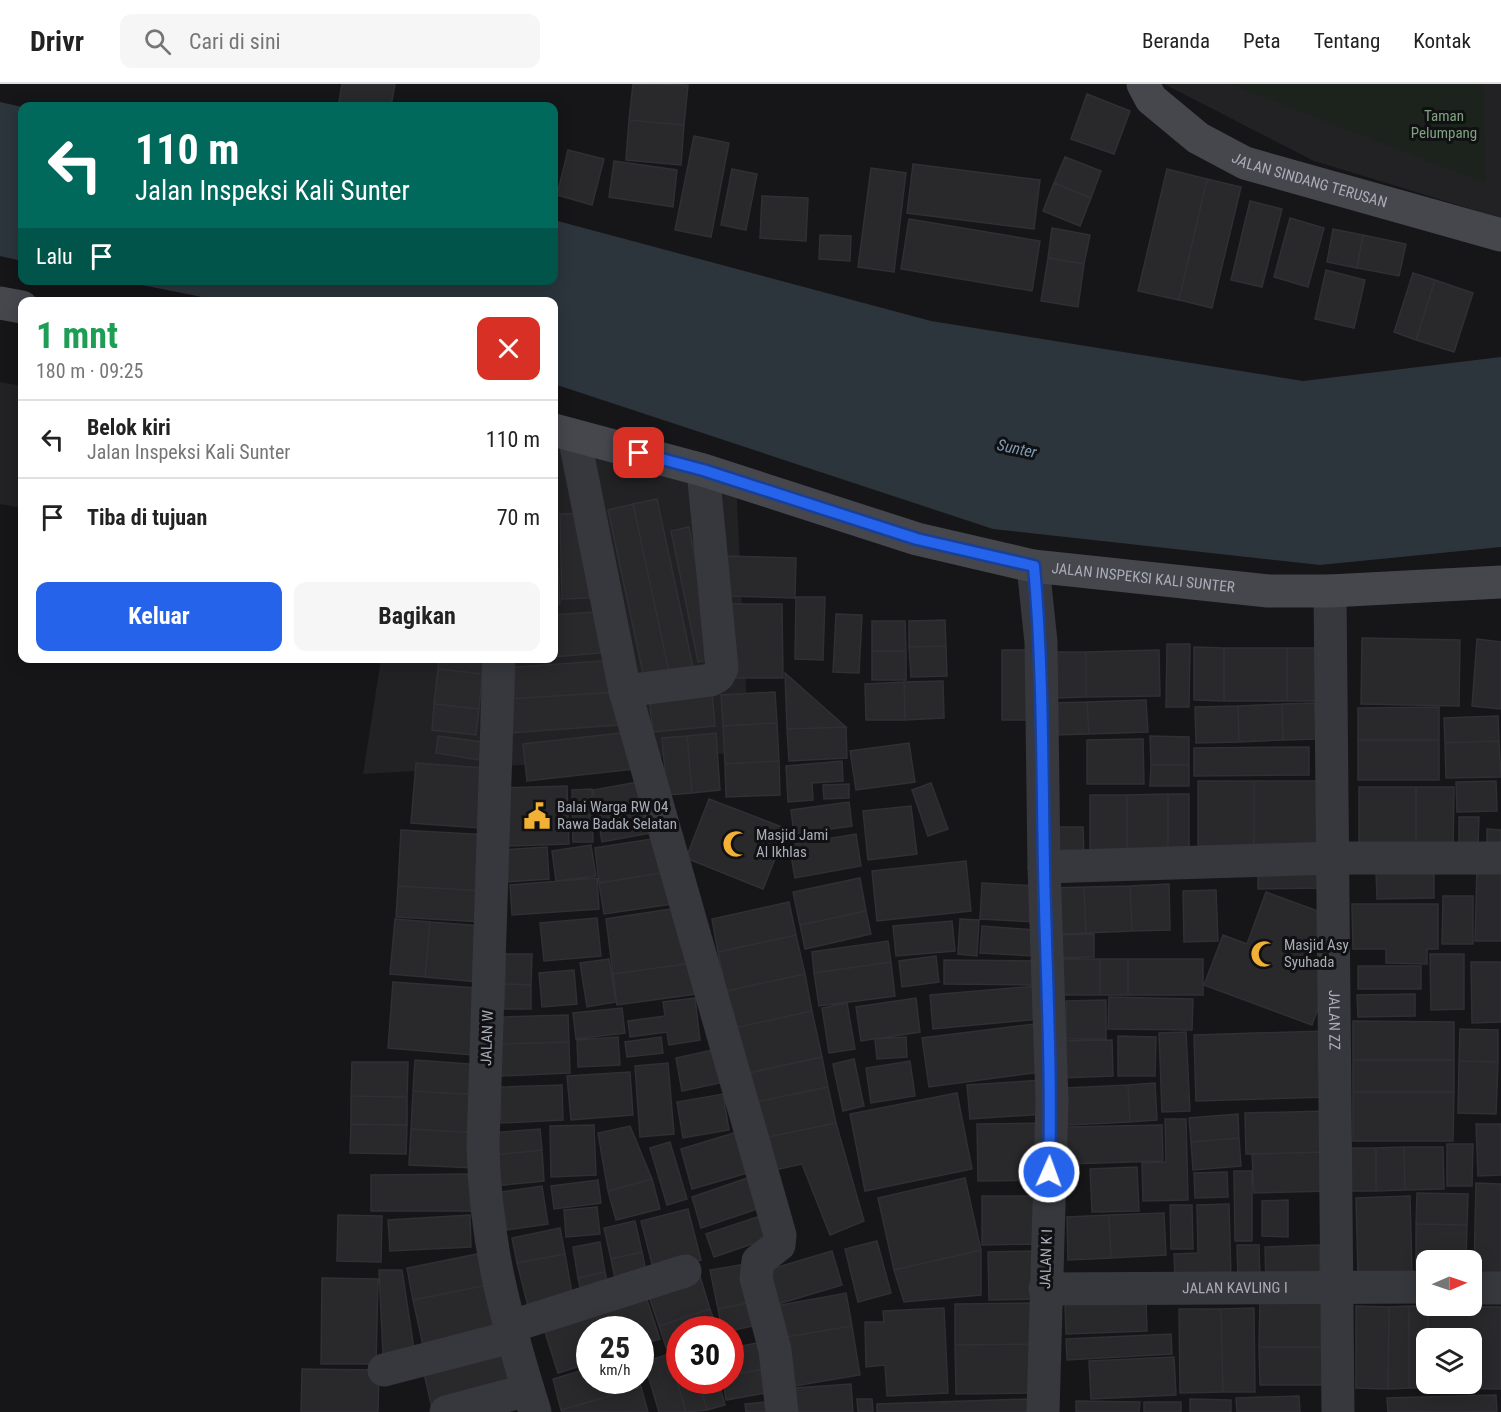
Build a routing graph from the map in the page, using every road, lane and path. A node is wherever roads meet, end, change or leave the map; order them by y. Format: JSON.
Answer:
{"nodes":[{"id":1,"x":1143,"y":84,"type":"edge"},
{"id":2,"x":1501,"y":235,"type":"edge"},
{"id":3,"x":0,"y":303,"type":"edge"},
{"id":4,"x":18,"y":306,"type":"edge"},
{"id":5,"x":564,"y":433,"type":"edge"},
{"id":6,"x":703,"y":470,"type":"junction"},
{"id":7,"x":1034,"y":566,"type":"junction"},
{"id":8,"x":1501,"y":582,"type":"edge"},
{"id":9,"x":1330,"y":591,"type":"junction"},
{"id":10,"x":499,"y":663,"type":"edge"},
{"id":11,"x":625,"y":691,"type":"junction"},
{"id":12,"x":1332,"y":858,"type":"junction"},
{"id":13,"x":1501,"y":858,"type":"edge"},
{"id":14,"x":1044,"y":867,"type":"junction"},
{"id":15,"x":685,"y":1271,"type":"dead end"},
{"id":16,"x":1337,"y":1286,"type":"junction"},
{"id":17,"x":1416,"y":1287,"type":"edge"},
{"id":18,"x":1482,"y":1288,"type":"edge"},
{"id":19,"x":1501,"y":1288,"type":"edge"},
{"id":20,"x":1045,"y":1289,"type":"junction"},
{"id":21,"x":510,"y":1332,"type":"junction"},
{"id":22,"x":384,"y":1370,"type":"dead end"},
{"id":23,"x":531,"y":1401,"type":"edge"},
{"id":24,"x":446,"y":1412,"type":"edge"},
{"id":25,"x":782,"y":1412,"type":"edge"},
{"id":26,"x":1043,"y":1412,"type":"edge"},
{"id":27,"x":1338,"y":1412,"type":"edge"}],
"edges":[{"from":1,"to":2,"type":"street","name":"JALAN SINDANG TERUSAN"},
{"from":3,"to":4,"type":"street"},
{"from":5,"to":6,"type":"street","name":"JALAN INSPEKSI KALI SUNTER"},
{"from":5,"to":11,"type":"street"},
{"from":6,"to":7,"type":"street","name":"JALAN INSPEKSI KALI SUNTER"},
{"from":6,"to":11,"type":"street"},
{"from":7,"to":9,"type":"street","name":"JALAN INSPEKSI KALI SUNTER"},
{"from":7,"to":14,"type":"street","name":"JALAN K I"},
{"from":8,"to":9,"type":"street","name":"JALAN INSPEKSI KALI SUNTER"},
{"from":9,"to":12,"type":"street","name":"JALAN ZZ"},
{"from":10,"to":21,"type":"street","name":"JALAN W"},
{"from":11,"to":25,"type":"street"},
{"from":12,"to":13,"type":"street"},
{"from":12,"to":14,"type":"street"},
{"from":12,"to":16,"type":"street","name":"JALAN ZZ"},
{"from":14,"to":20,"type":"street","name":"JALAN K I"},
{"from":15,"to":21,"type":"street"},
{"from":16,"to":17,"type":"street","name":"JALAN KAVLING I"},
{"from":16,"to":20,"type":"street","name":"JALAN KAVLING I"},
{"from":16,"to":27,"type":"street","name":"JALAN ZZ"},
{"from":18,"to":19,"type":"street"},
{"from":20,"to":26,"type":"street","name":"JALAN K I"},
{"from":21,"to":22,"type":"street"},
{"from":21,"to":23,"type":"street","name":"JALAN W"},
{"from":23,"to":24,"type":"street"}]}
